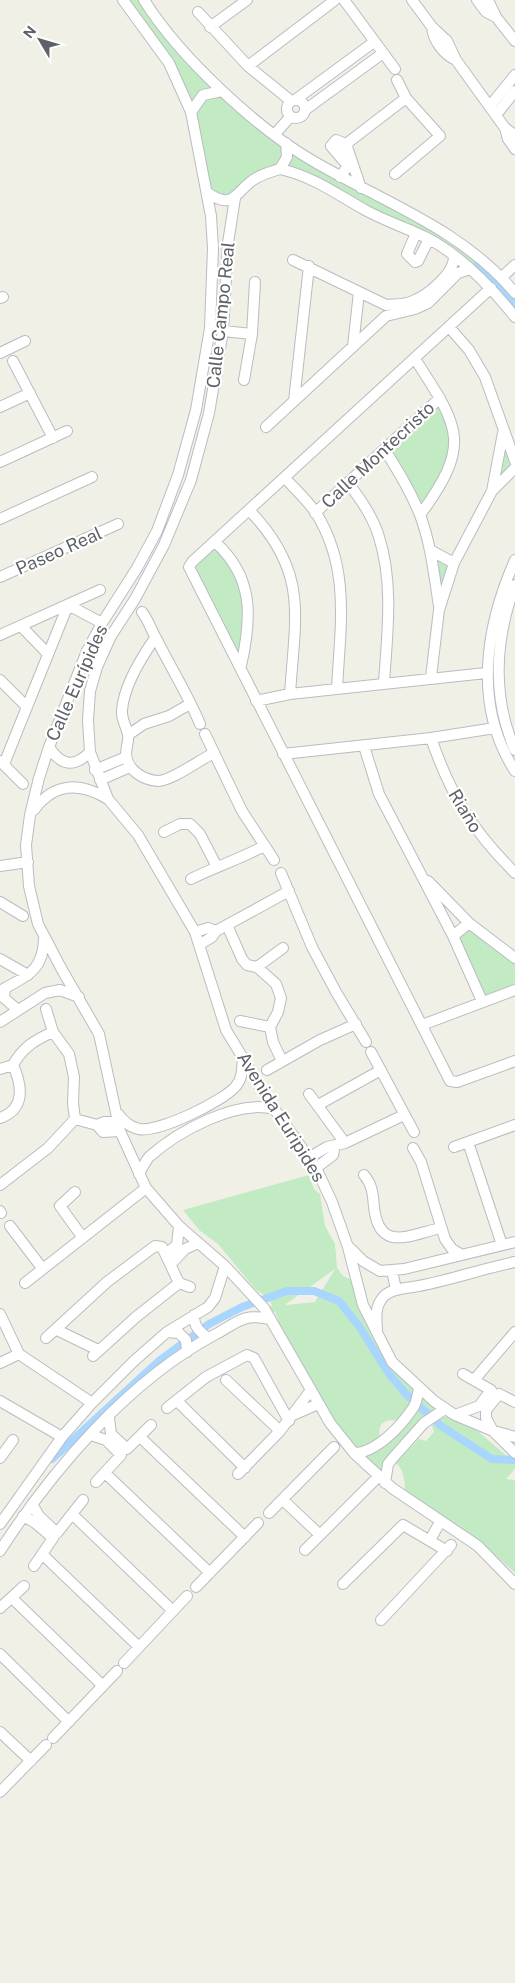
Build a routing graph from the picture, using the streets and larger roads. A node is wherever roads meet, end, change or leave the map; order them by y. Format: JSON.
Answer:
{"nodes":[{"id":1,"x":123,"y":0,"type":"edge"},
{"id":2,"x":144,"y":0,"type":"edge"},
{"id":3,"x":247,"y":0,"type":"edge"},
{"id":4,"x":335,"y":0,"type":"edge"},
{"id":5,"x":344,"y":0,"type":"edge"},
{"id":6,"x":412,"y":0,"type":"edge"},
{"id":7,"x":477,"y":0,"type":"edge"},
{"id":8,"x":488,"y":0,"type":"edge"},
{"id":9,"x":198,"y":12,"type":"dead end"},
{"id":10,"x":496,"y":17,"type":"junction"},
{"id":11,"x":210,"y":27,"type":"junction"},
{"id":12,"x":515,"y":41,"type":"edge"},
{"id":13,"x":374,"y":42,"type":"junction"},
{"id":14,"x":383,"y":53,"type":"junction"},
{"id":15,"x":248,"y":66,"type":"junction"},
{"id":16,"x":395,"y":69,"type":"dead end"},
{"id":17,"x":515,"y":75,"type":"edge"},
{"id":18,"x":397,"y":80,"type":"dead end"},
{"id":19,"x":222,"y":91,"type":"junction"},
{"id":20,"x":515,"y":91,"type":"edge"},
{"id":21,"x":406,"y":98,"type":"junction"},
{"id":22,"x":293,"y":101,"type":"junction"},
{"id":23,"x":490,"y":106,"type":"junction"},
{"id":24,"x":305,"y":110,"type":"junction"},
{"id":25,"x":191,"y":112,"type":"junction"},
{"id":26,"x":496,"y":115,"type":"junction"},
{"id":27,"x":290,"y":117,"type":"junction"},
{"id":28,"x":505,"y":128,"type":"junction"},
{"id":29,"x":274,"y":134,"type":"junction"},
{"id":30,"x":515,"y":135,"type":"edge"},
{"id":31,"x":286,"y":143,"type":"junction"},
{"id":32,"x":346,"y":144,"type":"junction"},
{"id":33,"x":515,"y":149,"type":"edge"},
{"id":34,"x":350,"y":164,"type":"junction"},
{"id":35,"x":280,"y":169,"type":"junction"},
{"id":36,"x":395,"y":174,"type":"dead end"},
{"id":37,"x":340,"y":176,"type":"junction"},
{"id":38,"x":361,"y":188,"type":"junction"},
{"id":39,"x":207,"y":192,"type":"junction"},
{"id":40,"x":235,"y":198,"type":"junction"},
{"id":41,"x":416,"y":234,"type":"junction"},
{"id":42,"x":429,"y":239,"type":"junction"},
{"id":43,"x":454,"y":256,"type":"junction"},
{"id":44,"x":293,"y":260,"type":"dead end"},
{"id":45,"x":515,"y":265,"type":"edge"},
{"id":46,"x":309,"y":266,"type":"junction"},
{"id":47,"x":470,"y":269,"type":"junction"},
{"id":48,"x":502,"y":277,"type":"junction"},
{"id":49,"x":255,"y":282,"type":"dead end"},
{"id":50,"x":440,"y":285,"type":"junction"},
{"id":51,"x":490,"y":288,"type":"junction"},
{"id":52,"x":359,"y":292,"type":"junction"},
{"id":53,"x":515,"y":293,"type":"edge"},
{"id":54,"x":429,"y":296,"type":"junction"},
{"id":55,"x":386,"y":304,"type":"junction"},
{"id":56,"x":386,"y":316,"type":"junction"},
{"id":57,"x":515,"y":317,"type":"edge"},
{"id":58,"x":449,"y":327,"type":"junction"},
{"id":59,"x":223,"y":330,"type":"junction"},
{"id":60,"x":252,"y":334,"type":"junction"},
{"id":61,"x":25,"y":341,"type":"dead end"},
{"id":62,"x":353,"y":346,"type":"junction"},
{"id":63,"x":0,"y":352,"type":"edge"},
{"id":64,"x":415,"y":359,"type":"junction"},
{"id":65,"x":13,"y":361,"type":"dead end"},
{"id":66,"x":244,"y":380,"type":"dead end"},
{"id":67,"x":30,"y":393,"type":"junction"},
{"id":68,"x":440,"y":398,"type":"junction"},
{"id":69,"x":294,"y":401,"type":"junction"},
{"id":70,"x":0,"y":407,"type":"edge"},
{"id":71,"x":266,"y":427,"type":"dead end"},
{"id":72,"x":67,"y":431,"type":"dead end"},
{"id":73,"x":503,"y":432,"type":"junction"},
{"id":74,"x":53,"y":438,"type":"junction"},
{"id":75,"x":385,"y":450,"type":"junction"},
{"id":76,"x":515,"y":461,"type":"edge"},
{"id":77,"x":0,"y":462,"type":"edge"},
{"id":78,"x":515,"y":468,"type":"edge"},
{"id":79,"x":92,"y":477,"type":"dead end"},
{"id":80,"x":285,"y":478,"type":"junction"},
{"id":81,"x":349,"y":484,"type":"junction"},
{"id":82,"x":492,"y":491,"type":"junction"},
{"id":83,"x":250,"y":511,"type":"junction"},
{"id":84,"x":315,"y":513,"type":"junction"},
{"id":85,"x":420,"y":514,"type":"junction"},
{"id":86,"x":0,"y":519,"type":"edge"},
{"id":87,"x":118,"y":524,"type":"dead end"},
{"id":88,"x":156,"y":531,"type":"joint"},
{"id":89,"x":215,"y":542,"type":"junction"},
{"id":90,"x":164,"y":545,"type":"joint"},
{"id":91,"x":430,"y":550,"type":"junction"},
{"id":92,"x":515,"y":560,"type":"edge"},
{"id":93,"x":454,"y":563,"type":"junction"},
{"id":94,"x":0,"y":577,"type":"edge"},
{"id":95,"x":515,"y":586,"type":"edge"},
{"id":96,"x":100,"y":590,"type":"dead end"},
{"id":97,"x":122,"y":592,"type":"junction"},
{"id":98,"x":135,"y":599,"type":"junction"},
{"id":99,"x":68,"y":605,"type":"junction"},
{"id":100,"x":439,"y":610,"type":"junction"},
{"id":101,"x":142,"y":612,"type":"dead end"},
{"id":102,"x":102,"y":623,"type":"junction"},
{"id":103,"x":21,"y":626,"type":"junction"},
{"id":104,"x":0,"y":635,"type":"edge"},
{"id":105,"x":155,"y":638,"type":"junction"},
{"id":106,"x":48,"y":654,"type":"junction"},
{"id":107,"x":241,"y":666,"type":"junction"},
{"id":108,"x":486,"y":673,"type":"junction"},
{"id":109,"x":431,"y":677,"type":"junction"},
{"id":110,"x":0,"y":680,"type":"edge"},
{"id":111,"x":384,"y":683,"type":"junction"},
{"id":112,"x":337,"y":689,"type":"junction"},
{"id":113,"x":290,"y":694,"type":"junction"},
{"id":114,"x":256,"y":701,"type":"junction"},
{"id":115,"x":190,"y":704,"type":"junction"},
{"id":116,"x":27,"y":707,"type":"junction"},
{"id":117,"x":200,"y":724,"type":"dead end"},
{"id":118,"x":495,"y":728,"type":"junction"},
{"id":119,"x":205,"y":734,"type":"dead end"},
{"id":120,"x":128,"y":735,"type":"junction"},
{"id":121,"x":431,"y":738,"type":"junction"},
{"id":122,"x":364,"y":746,"type":"junction"},
{"id":123,"x":49,"y":747,"type":"junction"},
{"id":124,"x":515,"y":750,"type":"edge"},
{"id":125,"x":90,"y":752,"type":"junction"},
{"id":126,"x":212,"y":754,"type":"junction"},
{"id":127,"x":283,"y":754,"type":"junction"},
{"id":128,"x":2,"y":762,"type":"edge"},
{"id":129,"x":128,"y":762,"type":"junction"},
{"id":130,"x":95,"y":770,"type":"junction"},
{"id":131,"x":515,"y":771,"type":"edge"},
{"id":132,"x":100,"y":780,"type":"junction"},
{"id":133,"x":23,"y":784,"type":"dead end"},
{"id":134,"x":108,"y":799,"type":"junction"},
{"id":135,"x":30,"y":815,"type":"junction"},
{"id":136,"x":164,"y":832,"type":"dead end"},
{"id":137,"x":264,"y":846,"type":"junction"},
{"id":138,"x":274,"y":860,"type":"dead end"},
{"id":139,"x":28,"y":862,"type":"junction"},
{"id":140,"x":0,"y":866,"type":"edge"},
{"id":141,"x":217,"y":866,"type":"junction"},
{"id":142,"x":515,"y":873,"type":"edge"},
{"id":143,"x":281,"y":874,"type":"dead end"},
{"id":144,"x":420,"y":874,"type":"junction"},
{"id":145,"x":191,"y":879,"type":"dead end"},
{"id":146,"x":289,"y":891,"type":"junction"},
{"id":147,"x":0,"y":902,"type":"edge"},
{"id":148,"x":23,"y":916,"type":"dead end"},
{"id":149,"x":469,"y":924,"type":"junction"},
{"id":150,"x":227,"y":925,"type":"junction"},
{"id":151,"x":216,"y":931,"type":"junction"},
{"id":152,"x":195,"y":932,"type":"junction"},
{"id":153,"x":452,"y":936,"type":"junction"},
{"id":154,"x":44,"y":938,"type":"junction"},
{"id":155,"x":199,"y":945,"type":"junction"},
{"id":156,"x":283,"y":948,"type":"dead end"},
{"id":157,"x":515,"y":958,"type":"edge"},
{"id":158,"x":0,"y":959,"type":"edge"},
{"id":159,"x":257,"y":967,"type":"junction"},
{"id":160,"x":28,"y":975,"type":"junction"},
{"id":161,"x":3,"y":990,"type":"edge"},
{"id":162,"x":515,"y":990,"type":"edge"},
{"id":163,"x":79,"y":997,"type":"junction"},
{"id":164,"x":482,"y":1000,"type":"junction"},
{"id":165,"x":46,"y":1009,"type":"dead end"},
{"id":166,"x":18,"y":1010,"type":"junction"},
{"id":167,"x":240,"y":1021,"type":"dead end"},
{"id":168,"x":0,"y":1022,"type":"edge"},
{"id":169,"x":356,"y":1024,"type":"junction"},
{"id":170,"x":422,"y":1025,"type":"junction"},
{"id":171,"x":270,"y":1027,"type":"junction"},
{"id":172,"x":53,"y":1032,"type":"junction"},
{"id":173,"x":366,"y":1042,"type":"dead end"},
{"id":174,"x":372,"y":1052,"type":"dead end"},
{"id":175,"x":243,"y":1057,"type":"junction"},
{"id":176,"x":282,"y":1061,"type":"junction"},
{"id":177,"x":515,"y":1061,"type":"edge"},
{"id":178,"x":13,"y":1064,"type":"junction"},
{"id":179,"x":0,"y":1069,"type":"edge"},
{"id":180,"x":267,"y":1070,"type":"dead end"},
{"id":181,"x":381,"y":1070,"type":"junction"},
{"id":182,"x":309,"y":1094,"type":"dead end"},
{"id":183,"x":318,"y":1105,"type":"junction"},
{"id":184,"x":274,"y":1109,"type":"junction"},
{"id":185,"x":404,"y":1115,"type":"junction"},
{"id":186,"x":0,"y":1118,"type":"edge"},
{"id":187,"x":75,"y":1119,"type":"junction"},
{"id":188,"x":119,"y":1122,"type":"junction"},
{"id":189,"x":515,"y":1125,"type":"edge"},
{"id":190,"x":414,"y":1132,"type":"dead end"},
{"id":191,"x":468,"y":1142,"type":"junction"},
{"id":192,"x":340,"y":1144,"type":"junction"},
{"id":193,"x":454,"y":1147,"type":"dead end"},
{"id":194,"x":413,"y":1148,"type":"dead end"},
{"id":195,"x":310,"y":1157,"type":"junction"},
{"id":196,"x":316,"y":1168,"type":"junction"},
{"id":197,"x":363,"y":1172,"type":"dead end"},
{"id":198,"x":139,"y":1174,"type":"junction"},
{"id":199,"x":0,"y":1185,"type":"edge"},
{"id":200,"x":146,"y":1188,"type":"junction"},
{"id":201,"x":75,"y":1192,"type":"dead end"},
{"id":202,"x":10,"y":1226,"type":"dead end"},
{"id":203,"x":179,"y":1226,"type":"junction"},
{"id":204,"x":441,"y":1228,"type":"junction"},
{"id":205,"x":83,"y":1238,"type":"junction"},
{"id":206,"x":445,"y":1239,"type":"junction"},
{"id":207,"x":515,"y":1242,"type":"edge"},
{"id":208,"x":198,"y":1243,"type":"junction"},
{"id":209,"x":502,"y":1244,"type":"junction"},
{"id":210,"x":348,"y":1246,"type":"junction"},
{"id":211,"x":167,"y":1254,"type":"junction"},
{"id":212,"x":462,"y":1255,"type":"junction"},
{"id":213,"x":438,"y":1261,"type":"junction"},
{"id":214,"x":515,"y":1262,"type":"edge"},
{"id":215,"x":171,"y":1264,"type":"junction"},
{"id":216,"x":225,"y":1266,"type":"junction"},
{"id":217,"x":42,"y":1268,"type":"junction"},
{"id":218,"x":392,"y":1270,"type":"junction"},
{"id":219,"x":179,"y":1283,"type":"junction"},
{"id":220,"x":25,"y":1284,"type":"dead end"},
{"id":221,"x":190,"y":1287,"type":"dead end"},
{"id":222,"x":396,"y":1290,"type":"junction"},
{"id":223,"x":0,"y":1314,"type":"edge"},
{"id":224,"x":194,"y":1315,"type":"junction"},
{"id":225,"x":270,"y":1318,"type":"junction"},
{"id":226,"x":56,"y":1330,"type":"junction"},
{"id":227,"x":167,"y":1332,"type":"junction"},
{"id":228,"x":377,"y":1332,"type":"junction"},
{"id":229,"x":515,"y":1332,"type":"edge"},
{"id":230,"x":46,"y":1338,"type":"dead end"},
{"id":231,"x":208,"y":1338,"type":"junction"},
{"id":232,"x":186,"y":1352,"type":"junction"},
{"id":233,"x":19,"y":1354,"type":"junction"},
{"id":234,"x":0,"y":1363,"type":"edge"},
{"id":235,"x":463,"y":1374,"type":"dead end"},
{"id":236,"x":226,"y":1380,"type":"dead end"},
{"id":237,"x":474,"y":1380,"type":"junction"},
{"id":238,"x":419,"y":1389,"type":"junction"},
{"id":239,"x":311,"y":1390,"type":"junction"},
{"id":240,"x":0,"y":1401,"type":"edge"},
{"id":241,"x":177,"y":1401,"type":"junction"},
{"id":242,"x":515,"y":1402,"type":"edge"},
{"id":243,"x":92,"y":1403,"type":"junction"},
{"id":244,"x":318,"y":1404,"type":"junction"},
{"id":245,"x":167,"y":1408,"type":"dead end"},
{"id":246,"x":483,"y":1408,"type":"junction"},
{"id":247,"x":445,"y":1410,"type":"junction"},
{"id":248,"x":455,"y":1415,"type":"junction"},
{"id":249,"x":109,"y":1418,"type":"junction"},
{"id":250,"x":290,"y":1419,"type":"junction"},
{"id":251,"x":151,"y":1425,"type":"dead end"},
{"id":252,"x":493,"y":1431,"type":"junction"},
{"id":253,"x":280,"y":1432,"type":"junction"},
{"id":254,"x":91,"y":1435,"type":"junction"},
{"id":255,"x":62,"y":1437,"type":"junction"},
{"id":256,"x":140,"y":1437,"type":"junction"},
{"id":257,"x":515,"y":1437,"type":"edge"},
{"id":258,"x":12,"y":1440,"type":"dead end"},
{"id":259,"x":334,"y":1448,"type":"dead end"},
{"id":260,"x":124,"y":1452,"type":"junction"},
{"id":261,"x":354,"y":1453,"type":"junction"},
{"id":262,"x":515,"y":1453,"type":"edge"},
{"id":263,"x":0,"y":1458,"type":"edge"},
{"id":264,"x":105,"y":1473,"type":"junction"},
{"id":265,"x":382,"y":1479,"type":"junction"},
{"id":266,"x":96,"y":1482,"type":"dead end"},
{"id":267,"x":83,"y":1500,"type":"dead end"},
{"id":268,"x":283,"y":1500,"type":"junction"},
{"id":269,"x":32,"y":1504,"type":"junction"},
{"id":270,"x":0,"y":1505,"type":"edge"},
{"id":271,"x":10,"y":1511,"type":"junction"},
{"id":272,"x":269,"y":1513,"type":"dead end"},
{"id":273,"x":72,"y":1514,"type":"junction"},
{"id":274,"x":23,"y":1516,"type":"junction"},
{"id":275,"x":440,"y":1522,"type":"junction"},
{"id":276,"x":258,"y":1523,"type":"dead end"},
{"id":277,"x":0,"y":1524,"type":"edge"},
{"id":278,"x":320,"y":1535,"type":"junction"},
{"id":279,"x":55,"y":1536,"type":"junction"},
{"id":280,"x":245,"y":1537,"type":"junction"},
{"id":281,"x":430,"y":1540,"type":"junction"},
{"id":282,"x":305,"y":1550,"type":"dead end"},
{"id":283,"x":0,"y":1551,"type":"edge"},
{"id":284,"x":43,"y":1555,"type":"junction"},
{"id":285,"x":34,"y":1566,"type":"dead end"},
{"id":286,"x":210,"y":1573,"type":"junction"},
{"id":287,"x":343,"y":1584,"type":"dead end"},
{"id":288,"x":515,"y":1584,"type":"edge"},
{"id":289,"x":24,"y":1586,"type":"dead end"},
{"id":290,"x":196,"y":1587,"type":"dead end"},
{"id":291,"x":187,"y":1596,"type":"dead end"},
{"id":292,"x":12,"y":1599,"type":"junction"},
{"id":293,"x":0,"y":1608,"type":"edge"},
{"id":294,"x":174,"y":1611,"type":"junction"},
{"id":295,"x":380,"y":1620,"type":"dead end"},
{"id":296,"x":139,"y":1647,"type":"junction"},
{"id":297,"x":0,"y":1654,"type":"edge"},
{"id":298,"x":103,"y":1686,"type":"junction"},
{"id":299,"x":69,"y":1722,"type":"junction"},
{"id":300,"x":0,"y":1732,"type":"edge"},
{"id":301,"x":31,"y":1762,"type":"junction"},
{"id":302,"x":0,"y":1792,"type":"edge"}],
"edges":[{"from":1,"to":25,"type":"street","name":"Calle Campo Real"},
{"from":2,"to":19,"type":"street"},
{"from":3,"to":11,"type":"street"},
{"from":4,"to":15,"type":"street"},
{"from":5,"to":13,"type":"street"},
{"from":6,"to":23,"type":"street"},
{"from":7,"to":10,"type":"street"},
{"from":8,"to":10,"type":"street"},
{"from":9,"to":11,"type":"street"},
{"from":10,"to":12,"type":"street"},
{"from":11,"to":15,"type":"street"},
{"from":13,"to":14,"type":"street"},
{"from":13,"to":22,"type":"street"},
{"from":14,"to":16,"type":"street"},
{"from":14,"to":24,"type":"street"},
{"from":15,"to":22,"type":"street"},
{"from":17,"to":23,"type":"street"},
{"from":18,"to":21,"type":"street"},
{"from":19,"to":25,"type":"street"},
{"from":19,"to":29,"type":"street"},
{"from":20,"to":26,"type":"street"},
{"from":21,"to":32,"type":"street"},
{"from":21,"to":36,"type":"street"},
{"from":22,"to":24,"type":"street"},
{"from":22,"to":27,"type":"street"},
{"from":23,"to":26,"type":"street"},
{"from":24,"to":27,"type":"street"},
{"from":25,"to":39,"type":"street","name":"Calle Campo Real"},
{"from":26,"to":28,"type":"street"},
{"from":27,"to":29,"type":"street"},
{"from":28,"to":30,"type":"street"},
{"from":28,"to":33,"type":"street"},
{"from":29,"to":31,"type":"street"},
{"from":31,"to":35,"type":"street"},
{"from":31,"to":37,"type":"street"},
{"from":32,"to":34,"type":"street"},
{"from":32,"to":34,"type":"street"},
{"from":34,"to":37,"type":"street"},
{"from":34,"to":38,"type":"street"},
{"from":35,"to":40,"type":"street"},
{"from":35,"to":41,"type":"street"},
{"from":37,"to":38,"type":"street"},
{"from":38,"to":48,"type":"street"},
{"from":39,"to":40,"type":"street"},
{"from":39,"to":88,"type":"street","name":"Calle Campo Real"},
{"from":40,"to":59,"type":"street","name":"Calle Campo Real"},
{"from":41,"to":42,"type":"street"},
{"from":41,"to":42,"type":"street"},
{"from":42,"to":43,"type":"street"},
{"from":43,"to":47,"type":"street"},
{"from":43,"to":50,"type":"street"},
{"from":44,"to":46,"type":"street"},
{"from":45,"to":48,"type":"street"},
{"from":46,"to":52,"type":"street"},
{"from":46,"to":69,"type":"street"},
{"from":47,"to":50,"type":"street"},
{"from":47,"to":51,"type":"street"},
{"from":48,"to":53,"type":"street"},
{"from":49,"to":60,"type":"street"},
{"from":50,"to":54,"type":"street"},
{"from":51,"to":57,"type":"street"},
{"from":51,"to":58,"type":"street"},
{"from":52,"to":55,"type":"street"},
{"from":52,"to":62,"type":"street"},
{"from":54,"to":55,"type":"street"},
{"from":54,"to":56,"type":"street"},
{"from":55,"to":56,"type":"street"},
{"from":56,"to":62,"type":"street"},
{"from":58,"to":64,"type":"street"},
{"from":58,"to":73,"type":"street"},
{"from":59,"to":60,"type":"street"},
{"from":59,"to":90,"type":"street","name":"Calle Campo Real"},
{"from":60,"to":66,"type":"street"},
{"from":61,"to":63,"type":"street"},
{"from":62,"to":69,"type":"street"},
{"from":64,"to":68,"type":"street"},
{"from":64,"to":80,"type":"street"},
{"from":65,"to":67,"type":"street"},
{"from":67,"to":70,"type":"street"},
{"from":67,"to":74,"type":"street"},
{"from":68,"to":75,"type":"street","name":"Calle Montecristo"},
{"from":68,"to":85,"type":"street"},
{"from":69,"to":71,"type":"street"},
{"from":72,"to":74,"type":"street"},
{"from":73,"to":76,"type":"street"},
{"from":73,"to":82,"type":"street"},
{"from":74,"to":77,"type":"street"},
{"from":75,"to":81,"type":"street","name":"Calle Montecristo"},
{"from":75,"to":85,"type":"street"},
{"from":78,"to":82,"type":"street"},
{"from":79,"to":86,"type":"street"},
{"from":80,"to":83,"type":"street"},
{"from":80,"to":84,"type":"street"},
{"from":81,"to":84,"type":"street","name":"Calle Montecristo"},
{"from":81,"to":111,"type":"street"},
{"from":82,"to":93,"type":"street"},
{"from":83,"to":89,"type":"street"},
{"from":83,"to":113,"type":"street"},
{"from":84,"to":112,"type":"street"},
{"from":85,"to":91,"type":"street"},
{"from":87,"to":94,"type":"street","name":"Paseo Real"},
{"from":88,"to":97,"type":"street","name":"Calle Eurípides"},
{"from":89,"to":107,"type":"street"},
{"from":89,"to":107,"type":"street"},
{"from":90,"to":98,"type":"street","name":"Calle Eurípides"},
{"from":91,"to":93,"type":"street"},
{"from":91,"to":100,"type":"street"},
{"from":92,"to":108,"type":"street"},
{"from":93,"to":100,"type":"street"},
{"from":95,"to":124,"type":"street"},
{"from":96,"to":99,"type":"street"},
{"from":97,"to":98,"type":"street"},
{"from":97,"to":102,"type":"street","name":"Calle Eurípides"},
{"from":98,"to":125,"type":"street","name":"Calle Eurípides"},
{"from":99,"to":102,"type":"street"},
{"from":99,"to":103,"type":"street"},
{"from":99,"to":106,"type":"street"},
{"from":100,"to":109,"type":"street"},
{"from":101,"to":105,"type":"street"},
{"from":102,"to":123,"type":"street","name":"Calle Eurípides"},
{"from":103,"to":104,"type":"street"},
{"from":103,"to":106,"type":"street"},
{"from":105,"to":115,"type":"street"},
{"from":105,"to":120,"type":"street"},
{"from":106,"to":116,"type":"street"},
{"from":107,"to":114,"type":"street"},
{"from":108,"to":109,"type":"street"},
{"from":108,"to":118,"type":"street"},
{"from":109,"to":111,"type":"street"},
{"from":110,"to":116,"type":"street"},
{"from":111,"to":112,"type":"street"},
{"from":112,"to":113,"type":"street"},
{"from":113,"to":114,"type":"street"},
{"from":114,"to":127,"type":"street"},
{"from":115,"to":117,"type":"street"},
{"from":115,"to":120,"type":"street"},
{"from":116,"to":128,"type":"street"},
{"from":118,"to":121,"type":"street"},
{"from":118,"to":131,"type":"street"},
{"from":119,"to":126,"type":"street"},
{"from":120,"to":129,"type":"street"},
{"from":121,"to":122,"type":"street"},
{"from":121,"to":142,"type":"street","name":"Riaño"},
{"from":122,"to":127,"type":"street"},
{"from":122,"to":144,"type":"street"},
{"from":123,"to":125,"type":"street"},
{"from":123,"to":135,"type":"street","name":"Calle Eurípides"},
{"from":125,"to":130,"type":"street","name":"Calle Eurípides"},
{"from":126,"to":129,"type":"street"},
{"from":126,"to":137,"type":"street"},
{"from":127,"to":170,"type":"street"},
{"from":128,"to":133,"type":"street"},
{"from":129,"to":130,"type":"street"},
{"from":129,"to":132,"type":"street"},
{"from":130,"to":132,"type":"street","name":"Calle Eurípides"},
{"from":132,"to":134,"type":"street","name":"Calle Eurípides"},
{"from":134,"to":135,"type":"street"},
{"from":134,"to":152,"type":"street","name":"Avenida Euripides"},
{"from":135,"to":139,"type":"street","name":"Calle Eurípides"},
{"from":136,"to":141,"type":"street"},
{"from":137,"to":138,"type":"street"},
{"from":137,"to":141,"type":"street"},
{"from":139,"to":140,"type":"street"},
{"from":139,"to":154,"type":"street","name":"Calle Eurípides"},
{"from":141,"to":145,"type":"street"},
{"from":143,"to":146,"type":"street"},
{"from":144,"to":149,"type":"street"},
{"from":144,"to":153,"type":"street"},
{"from":146,"to":150,"type":"street"},
{"from":146,"to":169,"type":"street"},
{"from":147,"to":148,"type":"street"},
{"from":149,"to":153,"type":"street"},
{"from":149,"to":157,"type":"street"},
{"from":150,"to":151,"type":"street"},
{"from":150,"to":159,"type":"street"},
{"from":151,"to":152,"type":"street"},
{"from":151,"to":155,"type":"street"},
{"from":152,"to":155,"type":"street","name":"Avenida Euripides"},
{"from":153,"to":164,"type":"street"},
{"from":154,"to":160,"type":"street"},
{"from":154,"to":163,"type":"street","name":"Calle Eurípides"},
{"from":155,"to":175,"type":"street","name":"Avenida Euripides"},
{"from":156,"to":159,"type":"street"},
{"from":158,"to":160,"type":"street"},
{"from":159,"to":171,"type":"street"},
{"from":160,"to":161,"type":"street"},
{"from":161,"to":166,"type":"street"},
{"from":162,"to":164,"type":"street"},
{"from":163,"to":166,"type":"street"},
{"from":163,"to":188,"type":"street","name":"Calle Eurípides"},
{"from":164,"to":170,"type":"street"},
{"from":165,"to":172,"type":"street"},
{"from":166,"to":168,"type":"street"},
{"from":167,"to":171,"type":"street"},
{"from":169,"to":173,"type":"street"},
{"from":169,"to":176,"type":"street"},
{"from":170,"to":177,"type":"street"},
{"from":171,"to":176,"type":"street"},
{"from":172,"to":178,"type":"street"},
{"from":172,"to":187,"type":"street"},
{"from":174,"to":181,"type":"street"},
{"from":175,"to":184,"type":"street","name":"Avenida Euripides"},
{"from":175,"to":188,"type":"street"},
{"from":176,"to":180,"type":"street"},
{"from":178,"to":179,"type":"street"},
{"from":178,"to":186,"type":"street"},
{"from":181,"to":183,"type":"street"},
{"from":181,"to":185,"type":"street"},
{"from":182,"to":183,"type":"street"},
{"from":183,"to":192,"type":"street"},
{"from":184,"to":195,"type":"street","name":"Avenida Euripides"},
{"from":184,"to":198,"type":"street"},
{"from":185,"to":190,"type":"street"},
{"from":185,"to":192,"type":"street"},
{"from":187,"to":188,"type":"street"},
{"from":187,"to":199,"type":"street"},
{"from":188,"to":198,"type":"street","name":"Calle Eurípides"},
{"from":189,"to":191,"type":"street"},
{"from":191,"to":193,"type":"street"},
{"from":191,"to":209,"type":"street"},
{"from":192,"to":195,"type":"street"},
{"from":192,"to":196,"type":"street"},
{"from":194,"to":204,"type":"street"},
{"from":195,"to":196,"type":"street","name":"Avenida Euripides"},
{"from":196,"to":210,"type":"street","name":"Avenida Euripides"},
{"from":197,"to":204,"type":"street"},
{"from":198,"to":200,"type":"street","name":"Calle Eurípides"},
{"from":200,"to":203,"type":"street","name":"Calle Eurípides"},
{"from":200,"to":205,"type":"street"},
{"from":201,"to":205,"type":"street"},
{"from":202,"to":217,"type":"street"},
{"from":203,"to":208,"type":"street","name":"Calle Eurípides"},
{"from":203,"to":211,"type":"street"},
{"from":204,"to":206,"type":"street"},
{"from":205,"to":217,"type":"street"},
{"from":206,"to":212,"type":"street"},
{"from":206,"to":213,"type":"street"},
{"from":207,"to":209,"type":"street"},
{"from":208,"to":215,"type":"street"},
{"from":208,"to":216,"type":"street","name":"Calle Eurípides"},
{"from":209,"to":212,"type":"street"},
{"from":210,"to":218,"type":"street"},
{"from":210,"to":228,"type":"street","name":"Avenida Euripides"},
{"from":211,"to":215,"type":"street"},
{"from":211,"to":226,"type":"street"},
{"from":212,"to":213,"type":"street"},
{"from":213,"to":218,"type":"street"},
{"from":214,"to":222,"type":"street"},
{"from":215,"to":219,"type":"street"},
{"from":216,"to":224,"type":"street"},
{"from":216,"to":225,"type":"street","name":"Calle Eurípides"},
{"from":217,"to":220,"type":"street"},
{"from":218,"to":222,"type":"street"},
{"from":219,"to":221,"type":"street"},
{"from":219,"to":226,"type":"street"},
{"from":222,"to":228,"type":"street"},
{"from":223,"to":233,"type":"street"},
{"from":224,"to":227,"type":"street"},
{"from":224,"to":231,"type":"street"},
{"from":225,"to":231,"type":"street"},
{"from":225,"to":239,"type":"street","name":"Calle Eurípides"},
{"from":226,"to":230,"type":"street"},
{"from":227,"to":232,"type":"street"},
{"from":227,"to":243,"type":"street"},
{"from":228,"to":238,"type":"street","name":"Avenida Euripides"},
{"from":229,"to":237,"type":"street"},
{"from":231,"to":232,"type":"street"},
{"from":232,"to":249,"type":"street"},
{"from":233,"to":234,"type":"street"},
{"from":233,"to":243,"type":"street"},
{"from":235,"to":237,"type":"street"},
{"from":236,"to":253,"type":"street"},
{"from":237,"to":246,"type":"street"},
{"from":238,"to":247,"type":"street","name":"Avenida Euripides"},
{"from":238,"to":261,"type":"street"},
{"from":239,"to":244,"type":"street","name":"Calle Eurípides"},
{"from":239,"to":250,"type":"street"},
{"from":240,"to":255,"type":"street"},
{"from":241,"to":245,"type":"street"},
{"from":241,"to":250,"type":"street"},
{"from":241,"to":253,"type":"street"},
{"from":242,"to":246,"type":"street"},
{"from":243,"to":255,"type":"street"},
{"from":244,"to":250,"type":"street"},
{"from":244,"to":261,"type":"street","name":"Calle Eurípides"},
{"from":246,"to":248,"type":"street"},
{"from":246,"to":252,"type":"street"},
{"from":247,"to":248,"type":"street","name":"Avenida Euripides"},
{"from":247,"to":265,"type":"street"},
{"from":248,"to":252,"type":"street","name":"Avenida Euripides"},
{"from":249,"to":254,"type":"street"},
{"from":249,"to":260,"type":"street"},
{"from":250,"to":253,"type":"street"},
{"from":251,"to":256,"type":"street"},
{"from":252,"to":257,"type":"street"},
{"from":252,"to":262,"type":"street","name":"Avenida Euripides"},
{"from":254,"to":260,"type":"street"},
{"from":254,"to":269,"type":"street"},
{"from":255,"to":271,"type":"street"},
{"from":256,"to":260,"type":"street"},
{"from":256,"to":280,"type":"street"},
{"from":258,"to":263,"type":"street"},
{"from":259,"to":268,"type":"street"},
{"from":260,"to":264,"type":"street"},
{"from":261,"to":265,"type":"street","name":"Calle Eurípides"},
{"from":264,"to":266,"type":"street"},
{"from":264,"to":286,"type":"street"},
{"from":265,"to":275,"type":"street","name":"Calle Eurípides"},
{"from":265,"to":278,"type":"street"},
{"from":267,"to":273,"type":"street"},
{"from":268,"to":272,"type":"street"},
{"from":268,"to":278,"type":"street"},
{"from":269,"to":274,"type":"street"},
{"from":269,"to":279,"type":"street"},
{"from":270,"to":271,"type":"street"},
{"from":271,"to":277,"type":"street"},
{"from":273,"to":279,"type":"street"},
{"from":273,"to":294,"type":"street"},
{"from":274,"to":279,"type":"street"},
{"from":274,"to":283,"type":"street"},
{"from":275,"to":281,"type":"street"},
{"from":275,"to":288,"type":"street","name":"Calle Eurípides"},
{"from":276,"to":280,"type":"street"},
{"from":278,"to":282,"type":"street"},
{"from":279,"to":284,"type":"street"},
{"from":280,"to":286,"type":"street"},
{"from":281,"to":287,"type":"street"},
{"from":281,"to":295,"type":"street"},
{"from":284,"to":285,"type":"street"},
{"from":284,"to":296,"type":"street"},
{"from":286,"to":290,"type":"street"},
{"from":289,"to":292,"type":"street"},
{"from":291,"to":294,"type":"street"},
{"from":292,"to":293,"type":"street"},
{"from":292,"to":298,"type":"street"},
{"from":294,"to":296,"type":"street"},
{"from":296,"to":298,"type":"street"},
{"from":297,"to":299,"type":"street"},
{"from":298,"to":299,"type":"street"},
{"from":299,"to":301,"type":"street"},
{"from":300,"to":301,"type":"street"},
{"from":301,"to":302,"type":"street"}]}
